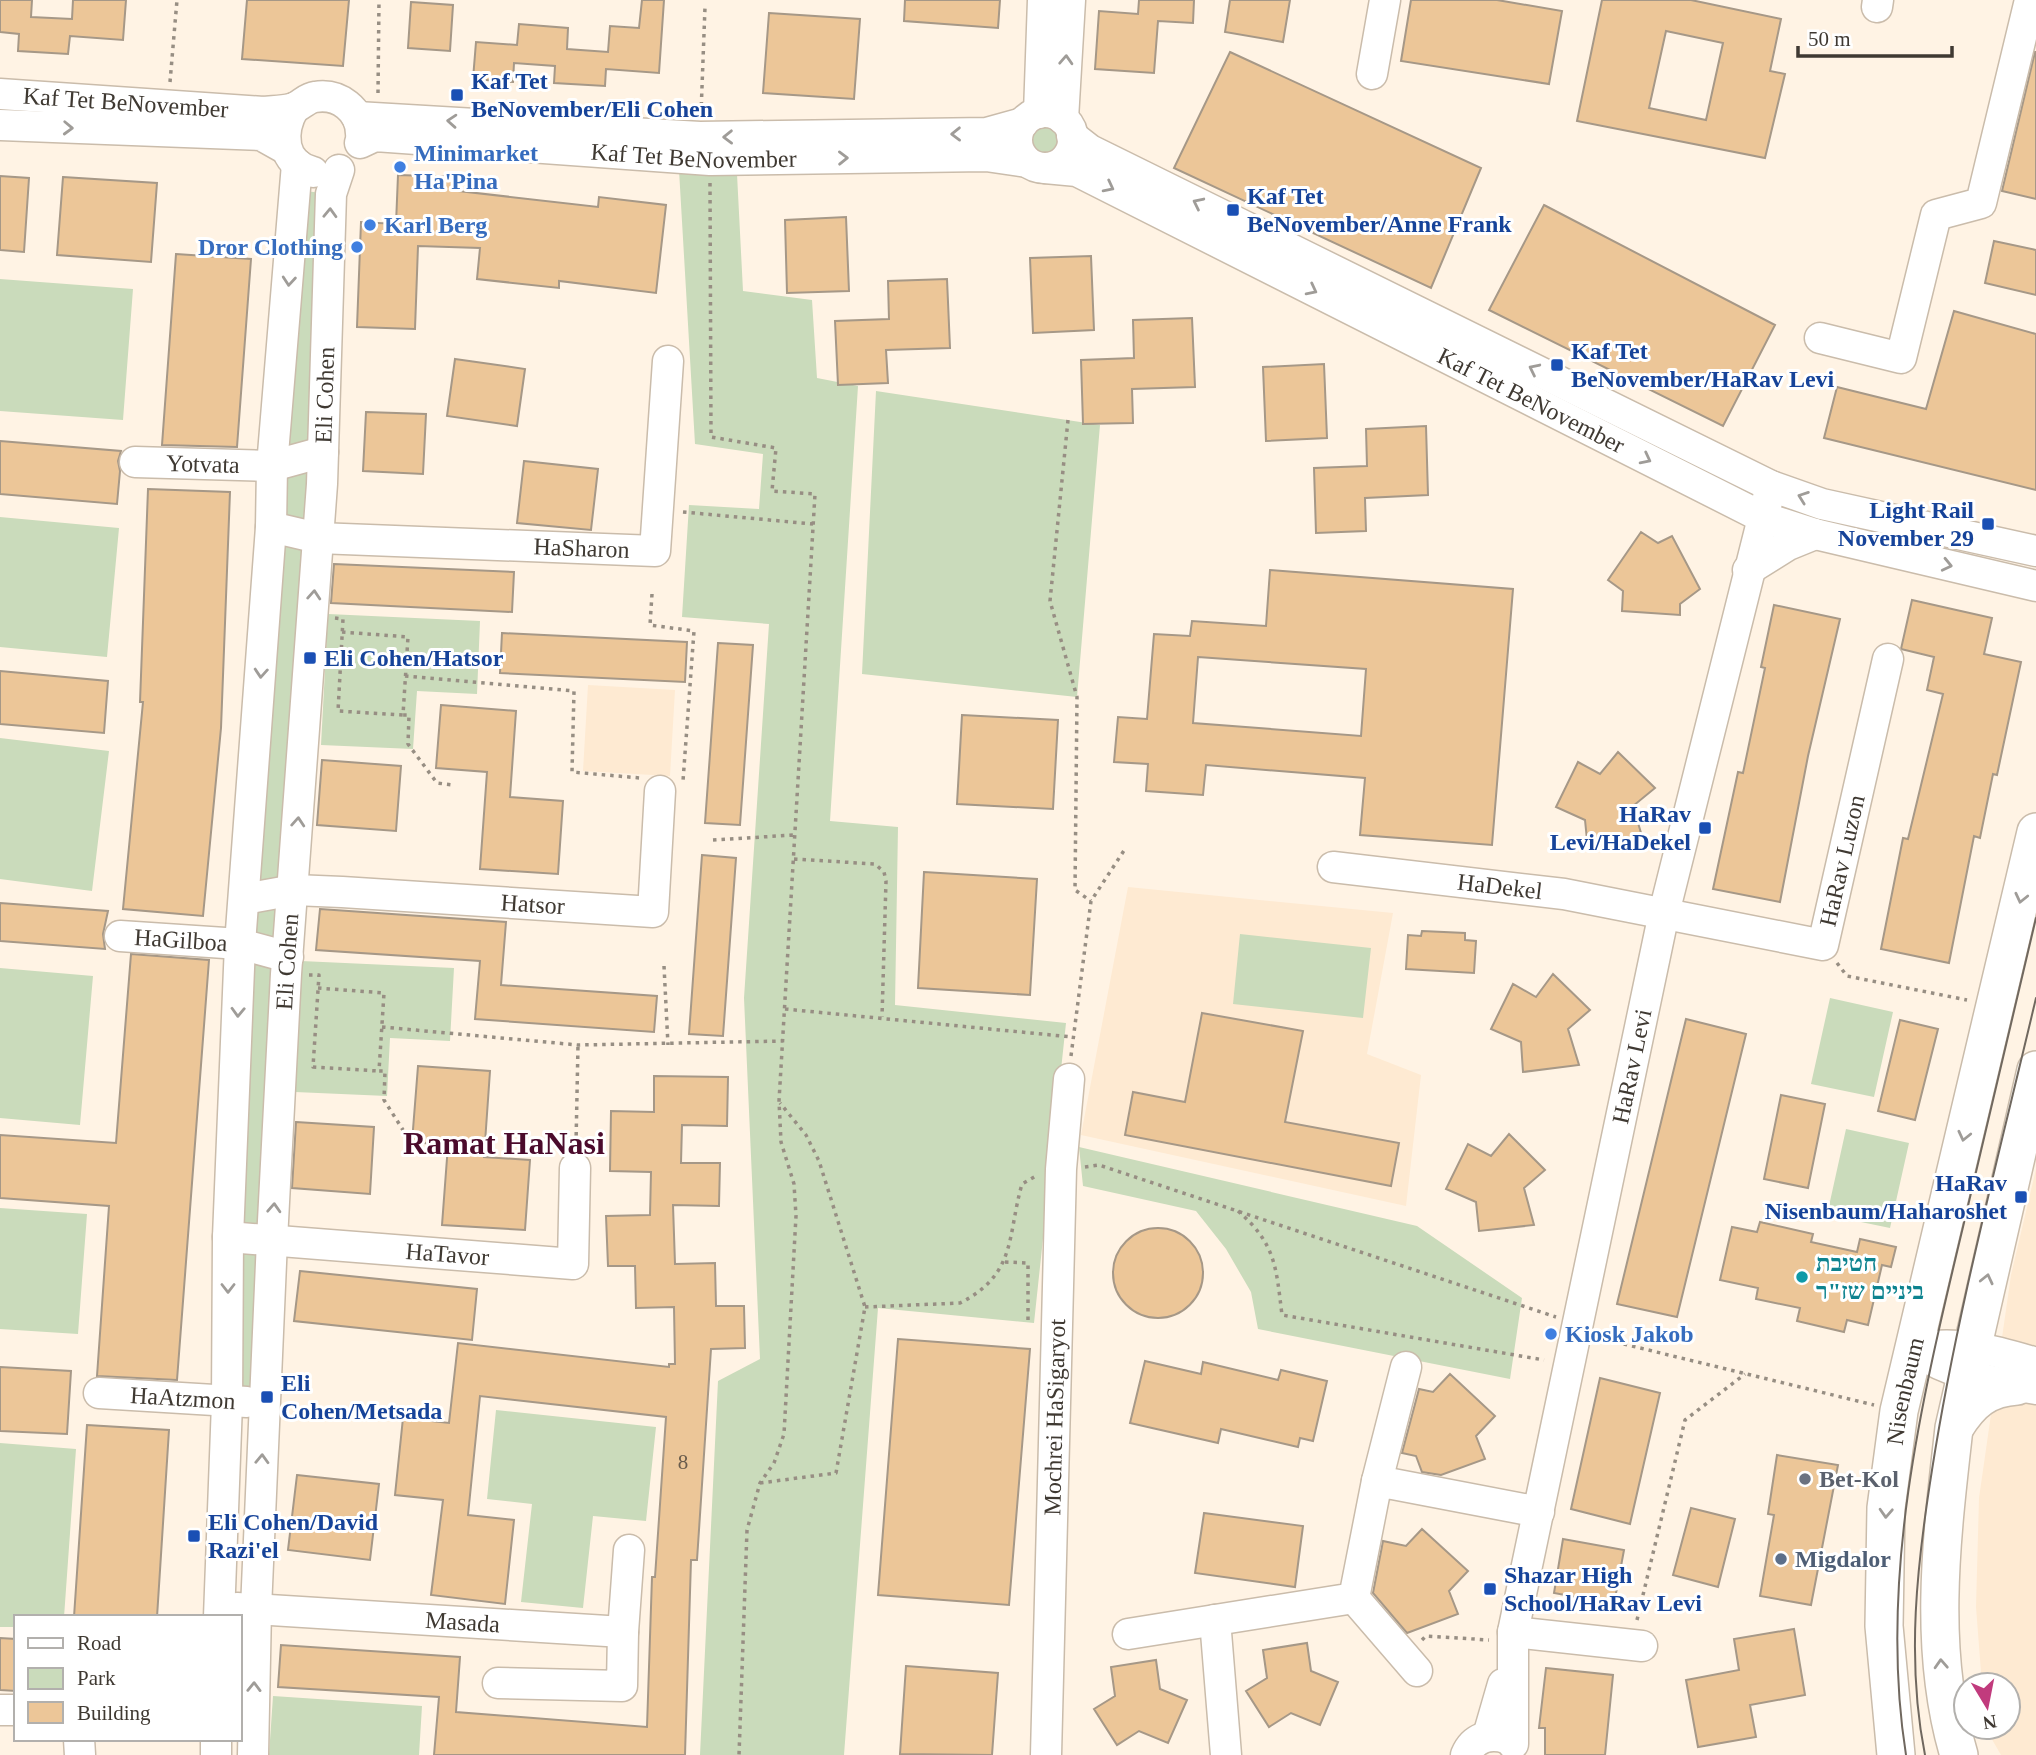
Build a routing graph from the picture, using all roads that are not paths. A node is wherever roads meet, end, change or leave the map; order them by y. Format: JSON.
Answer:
{"nodes":[{"id":1,"x":1043,"y":0,"type":"edge"},
{"id":2,"x":1070,"y":0,"type":"edge"},
{"id":3,"x":1385,"y":0,"type":"edge"},
{"id":4,"x":2030,"y":0,"type":"edge"},
{"id":5,"x":1372,"y":74,"type":"dead end"},
{"id":6,"x":0,"y":94,"type":"edge"},
{"id":7,"x":294,"y":108,"type":"junction"},
{"id":8,"x":1049,"y":123,"type":"junction"},
{"id":9,"x":0,"y":125,"type":"edge"},
{"id":10,"x":365,"y":125,"type":"junction"},
{"id":11,"x":291,"y":157,"type":"junction"},
{"id":12,"x":1036,"y":165,"type":"junction"},
{"id":13,"x":339,"y":170,"type":"junction"},
{"id":14,"x":1820,"y":338,"type":"dead end"},
{"id":15,"x":668,"y":361,"type":"dead end"},
{"id":16,"x":323,"y":452,"type":"junction"},
{"id":17,"x":135,"y":462,"type":"dead end"},
{"id":18,"x":272,"y":466,"type":"junction"},
{"id":19,"x":322,"y":484,"type":"junction"},
{"id":20,"x":1771,"y":486,"type":"junction"},
{"id":21,"x":1762,"y":517,"type":"junction"},
{"id":22,"x":1815,"y":534,"type":"junction"},
{"id":23,"x":318,"y":538,"type":"junction"},
{"id":24,"x":270,"y":542,"type":"junction"},
{"id":25,"x":2036,"y":551,"type":"edge"},
{"id":26,"x":1748,"y":570,"type":"junction"},
{"id":27,"x":2036,"y":586,"type":"edge"},
{"id":28,"x":1888,"y":659,"type":"dead end"},
{"id":29,"x":661,"y":783,"type":"road end"},
{"id":30,"x":2036,"y":832,"type":"edge"},
{"id":31,"x":1333,"y":867,"type":"dead end"},
{"id":32,"x":246,"y":886,"type":"junction"},
{"id":33,"x":293,"y":890,"type":"junction"},
{"id":34,"x":1664,"y":913,"type":"junction"},
{"id":35,"x":120,"y":936,"type":"dead end"},
{"id":36,"x":240,"y":944,"type":"junction"},
{"id":37,"x":289,"y":944,"type":"junction"},
{"id":38,"x":2036,"y":1070,"type":"edge"},
{"id":39,"x":1069,"y":1079,"type":"road end"},
{"id":40,"x":575,"y":1168,"type":"road end"},
{"id":41,"x":228,"y":1237,"type":"junction"},
{"id":42,"x":272,"y":1240,"type":"junction"},
{"id":43,"x":1913,"y":1349,"type":"junction"},
{"id":44,"x":1969,"y":1360,"type":"junction"},
{"id":45,"x":1406,"y":1367,"type":"dead end"},
{"id":46,"x":2030,"y":1379,"type":"edge"},
{"id":47,"x":99,"y":1393,"type":"dead end"},
{"id":48,"x":265,"y":1401,"type":"junction"},
{"id":49,"x":227,"y":1403,"type":"junction"},
{"id":50,"x":1954,"y":1427,"type":"junction"},
{"id":51,"x":1377,"y":1481,"type":"junction"},
{"id":52,"x":1539,"y":1512,"type":"junction"},
{"id":53,"x":629,"y":1550,"type":"dead end"},
{"id":54,"x":1354,"y":1598,"type":"junction"},
{"id":55,"x":256,"y":1609,"type":"junction"},
{"id":56,"x":219,"y":1612,"type":"edge"},
{"id":57,"x":1215,"y":1620,"type":"junction"},
{"id":58,"x":623,"y":1632,"type":"junction"},
{"id":59,"x":1128,"y":1634,"type":"dead end"},
{"id":60,"x":1512,"y":1642,"type":"junction"},
{"id":61,"x":1636,"y":1645,"type":"road end"},
{"id":62,"x":1410,"y":1663,"type":"road end"},
{"id":63,"x":498,"y":1683,"type":"dead end"},
{"id":64,"x":1497,"y":1747,"type":"edge"},
{"id":65,"x":253,"y":1755,"type":"edge"},
{"id":66,"x":1046,"y":1755,"type":"edge"},
{"id":67,"x":1226,"y":1755,"type":"edge"},
{"id":68,"x":1896,"y":1755,"type":"edge"},
{"id":69,"x":1958,"y":1755,"type":"edge"}],
"edges":[{"from":1,"to":8,"type":"street"},
{"from":8,"to":2,"type":"street","one_way":true},
{"from":3,"to":5,"type":"street"},
{"from":4,"to":14,"type":"street"},
{"from":6,"to":7,"type":"street","name":"Kaf Tet BeNovember"},
{"from":7,"to":10,"type":"street"},
{"from":7,"to":11,"type":"street"},
{"from":8,"to":10,"type":"street","name":"Kaf Tet BeNovember","one_way":true},
{"from":8,"to":12,"type":"street"},
{"from":8,"to":12,"type":"street"},
{"from":20,"to":8,"type":"street","name":"Kaf Tet BeNovember","one_way":true},
{"from":9,"to":11,"type":"street","name":"Kaf Tet BeNovember","one_way":true},
{"from":10,"to":12,"type":"street","name":"Kaf Tet BeNovember","one_way":true},
{"from":10,"to":13,"type":"street"},
{"from":11,"to":13,"type":"street"},
{"from":11,"to":18,"type":"street","name":"Eli Cohen","one_way":true},
{"from":12,"to":21,"type":"street","name":"Kaf Tet BeNovember","one_way":true},
{"from":16,"to":13,"type":"street","name":"Eli Cohen","one_way":true},
{"from":15,"to":23,"type":"street","name":"HaSharon"},
{"from":16,"to":18,"type":"street","name":"Yotvata"},
{"from":16,"to":19,"type":"street","name":"Eli Cohen"},
{"from":17,"to":18,"type":"street","name":"Yotvata"},
{"from":18,"to":19,"type":"street","name":"Yotvata"},
{"from":18,"to":24,"type":"street","name":"Eli Cohen"},
{"from":19,"to":23,"type":"street","name":"Eli Cohen"},
{"from":20,"to":21,"type":"street","name":"HaRav Levi"},
{"from":25,"to":20,"type":"street","name":"Kaf Tet BeNovember","one_way":true},
{"from":21,"to":22,"type":"street","name":"Kaf Tet BeNovember"},
{"from":21,"to":26,"type":"street","name":"HaRav Levi"},
{"from":22,"to":26,"type":"street"},
{"from":22,"to":27,"type":"street","name":"Kaf Tet BeNovember","one_way":true},
{"from":23,"to":24,"type":"street","name":"HaSharon"},
{"from":33,"to":23,"type":"street","name":"Eli Cohen","one_way":true},
{"from":24,"to":32,"type":"street","name":"Eli Cohen","one_way":true},
{"from":26,"to":34,"type":"street","name":"HaRav Levi"},
{"from":28,"to":34,"type":"street","name":"HaRav Luzon"},
{"from":29,"to":33,"type":"street","name":"Hatsor"},
{"from":30,"to":43,"type":"main road","name":"Nisenbaum","one_way":true},
{"from":31,"to":34,"type":"street","name":"HaDekel"},
{"from":32,"to":33,"type":"street","name":"Hatsor"},
{"from":32,"to":36,"type":"street","name":"Eli Cohen"},
{"from":33,"to":37,"type":"street","name":"Eli Cohen"},
{"from":34,"to":52,"type":"street","name":"HaRav Levi"},
{"from":35,"to":36,"type":"street","name":"HaGilboa"},
{"from":36,"to":37,"type":"street","name":"HaGilboa"},
{"from":36,"to":41,"type":"street","name":"Eli Cohen","one_way":true},
{"from":42,"to":37,"type":"street","name":"Eli Cohen","one_way":true},
{"from":44,"to":38,"type":"main road","one_way":true},
{"from":39,"to":66,"type":"street","name":"Mochrei HaSigaryot"},
{"from":40,"to":42,"type":"street","name":"HaTavor"},
{"from":41,"to":42,"type":"street","name":"HaTavor"},
{"from":41,"to":49,"type":"street","name":"Eli Cohen","one_way":true},
{"from":42,"to":48,"type":"street","name":"Eli Cohen"},
{"from":43,"to":44,"type":"street"},
{"from":43,"to":68,"type":"main road","name":"Nisenbaum","one_way":true},
{"from":44,"to":46,"type":"street"},
{"from":44,"to":50,"type":"main road"},
{"from":45,"to":51,"type":"street"},
{"from":46,"to":50,"type":"main road"},
{"from":47,"to":49,"type":"street","name":"HaAtzmon"},
{"from":48,"to":49,"type":"street","name":"HaAtzmon"},
{"from":55,"to":48,"type":"street","name":"Eli Cohen","one_way":true},
{"from":49,"to":56,"type":"street","name":"Eli Cohen"},
{"from":69,"to":50,"type":"main road","one_way":true},
{"from":51,"to":52,"type":"street"},
{"from":51,"to":54,"type":"street"},
{"from":52,"to":60,"type":"street","name":"HaRav Levi"},
{"from":53,"to":58,"type":"street"},
{"from":54,"to":57,"type":"street"},
{"from":54,"to":62,"type":"street"},
{"from":55,"to":56,"type":"street","name":"Masada"},
{"from":55,"to":58,"type":"street","name":"Masada"},
{"from":65,"to":55,"type":"street","name":"Eli Cohen","one_way":true},
{"from":57,"to":59,"type":"street"},
{"from":57,"to":67,"type":"street"},
{"from":58,"to":63,"type":"street"},
{"from":60,"to":61,"type":"street"},
{"from":60,"to":64,"type":"street","name":"HaRav Levi"}]}
